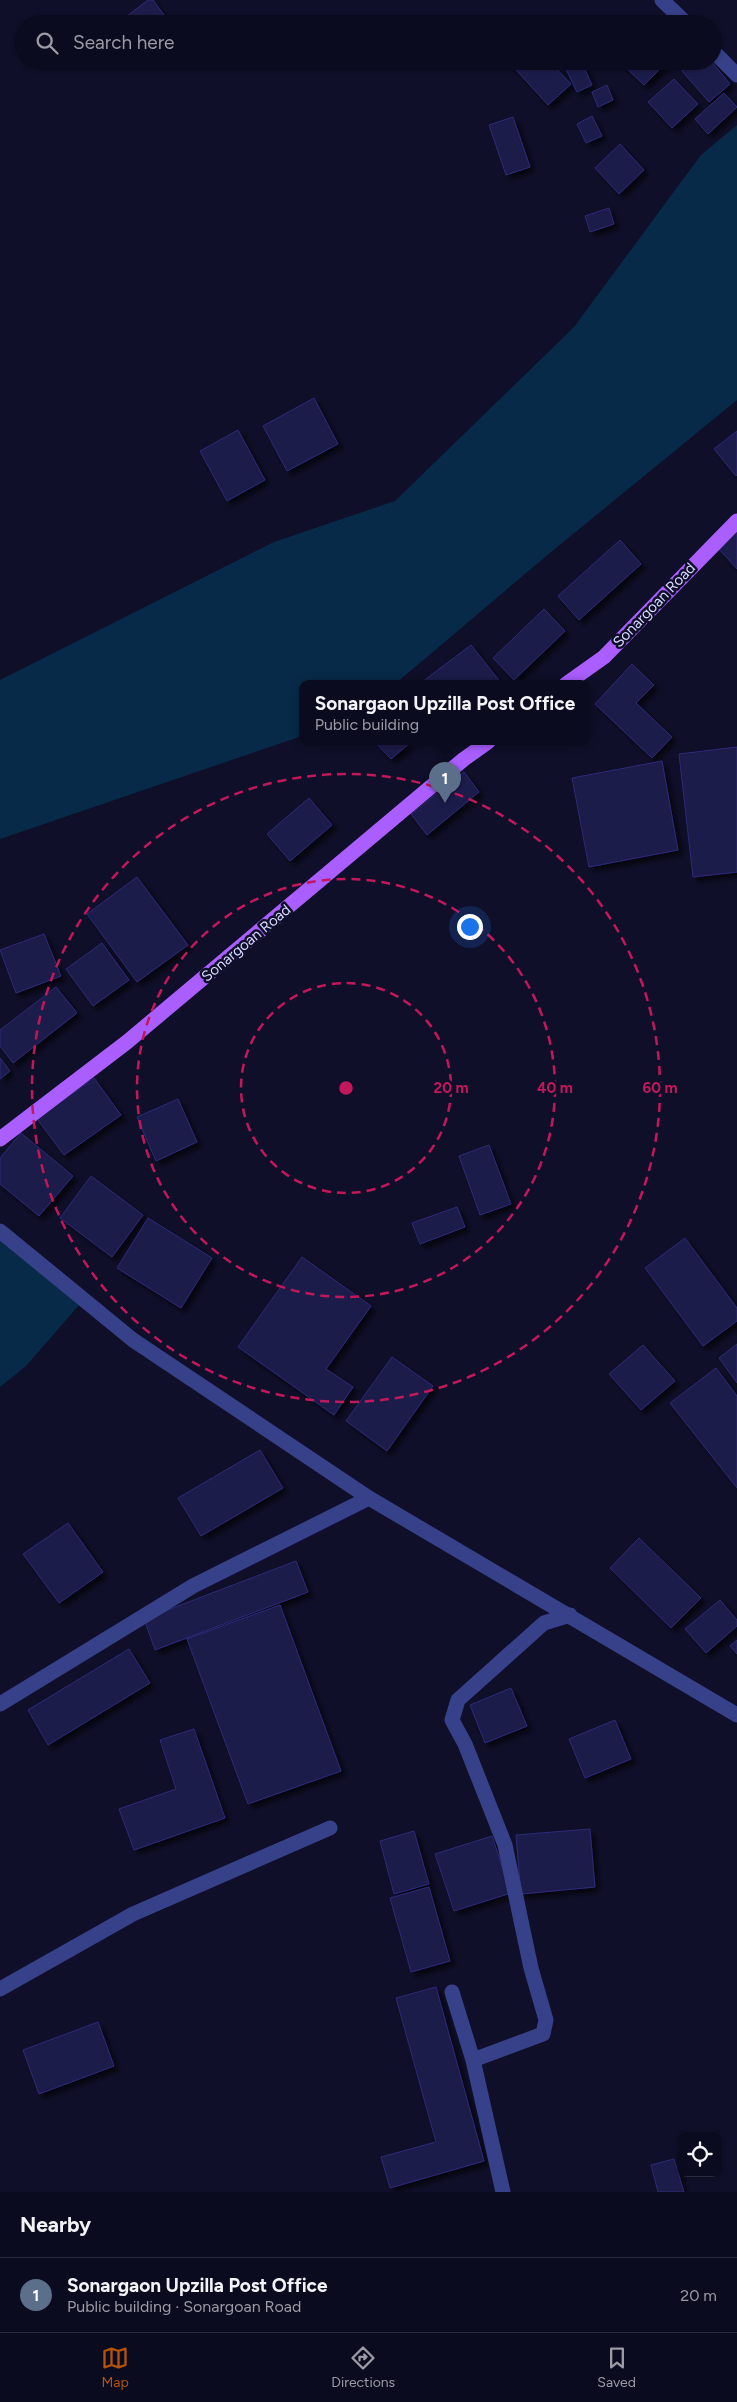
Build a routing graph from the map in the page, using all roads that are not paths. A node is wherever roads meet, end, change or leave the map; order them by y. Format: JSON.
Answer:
{"nodes":[{"id":1,"x":662,"y":0,"type":"edge"},
{"id":2,"x":678,"y":15,"type":"edge"},
{"id":3,"x":722,"y":60,"type":"edge"},
{"id":4,"x":737,"y":75,"type":"edge"},
{"id":5,"x":737,"y":521,"type":"edge"},
{"id":6,"x":572,"y":680,"type":"edge"},
{"id":7,"x":484,"y":745,"type":"edge"},
{"id":8,"x":0,"y":1139,"type":"edge"},
{"id":9,"x":0,"y":1231,"type":"edge"},
{"id":10,"x":370,"y":1498,"type":"junction"},
{"id":11,"x":570,"y":1615,"type":"junction"},
{"id":12,"x":0,"y":1704,"type":"edge"},
{"id":13,"x":737,"y":1715,"type":"edge"},
{"id":14,"x":330,"y":1828,"type":"dead end"},
{"id":15,"x":0,"y":1989,"type":"edge"},
{"id":16,"x":452,"y":1992,"type":"dead end"},
{"id":17,"x":473,"y":2060,"type":"junction"},
{"id":18,"x":503,"y":2192,"type":"edge"}],
"edges":[{"from":1,"to":2,"type":"street"},
{"from":3,"to":4,"type":"street"},
{"from":5,"to":6,"type":"main road","name":"Sonargoan Road"},
{"from":7,"to":8,"type":"main road","name":"Sonargoan Road"},
{"from":9,"to":10,"type":"street"},
{"from":10,"to":11,"type":"street"},
{"from":10,"to":12,"type":"street"},
{"from":11,"to":13,"type":"street"},
{"from":11,"to":17,"type":"street"},
{"from":14,"to":15,"type":"street"},
{"from":16,"to":17,"type":"street"},
{"from":17,"to":18,"type":"street"}]}
